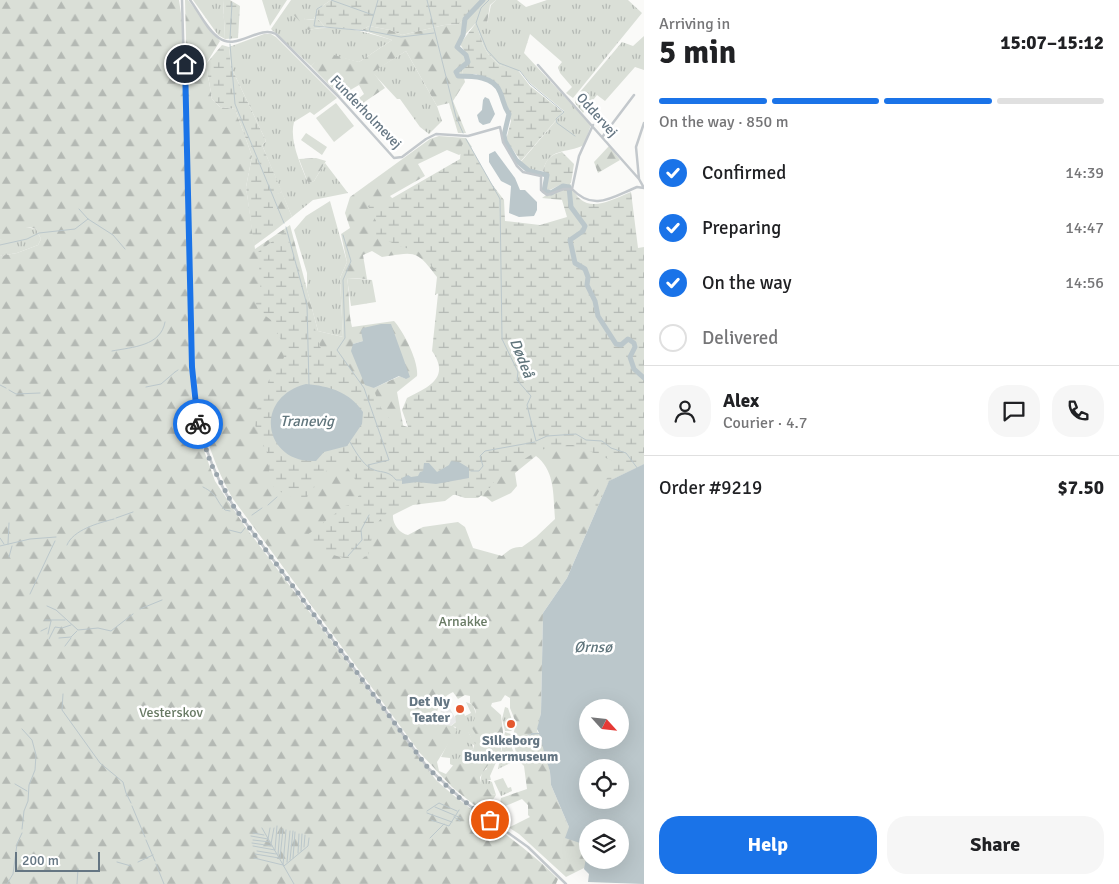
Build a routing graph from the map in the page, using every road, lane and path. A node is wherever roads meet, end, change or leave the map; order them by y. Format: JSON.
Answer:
{"nodes":[{"id":1,"x":182,"y":0,"type":"edge"},
{"id":2,"x":190,"y":0,"type":"edge"},
{"id":3,"x":538,"y":65,"type":"dead end"},
{"id":4,"x":634,"y":95,"type":"dead end"},
{"id":5,"x":644,"y":123,"type":"edge"},
{"id":6,"x":593,"y":125,"type":"junction"},
{"id":7,"x":602,"y":136,"type":"junction"},
{"id":8,"x":639,"y":179,"type":"junction"},
{"id":9,"x":644,"y":188,"type":"edge"},
{"id":10,"x":572,"y":189,"type":"junction"},
{"id":11,"x":566,"y":884,"type":"edge"}],
"edges":[{"from":1,"to":11,"type":"street"},
{"from":2,"to":10,"type":"street","name":"Funderholmevej"},
{"from":3,"to":6,"type":"street","name":"Oddervej"},
{"from":4,"to":7,"type":"street"},
{"from":5,"to":8,"type":"street"},
{"from":6,"to":7,"type":"street","name":"Oddervej"},
{"from":6,"to":10,"type":"street"},
{"from":7,"to":8,"type":"street","name":"Oddervej"},
{"from":8,"to":9,"type":"street"},
{"from":9,"to":10,"type":"street"}]}
